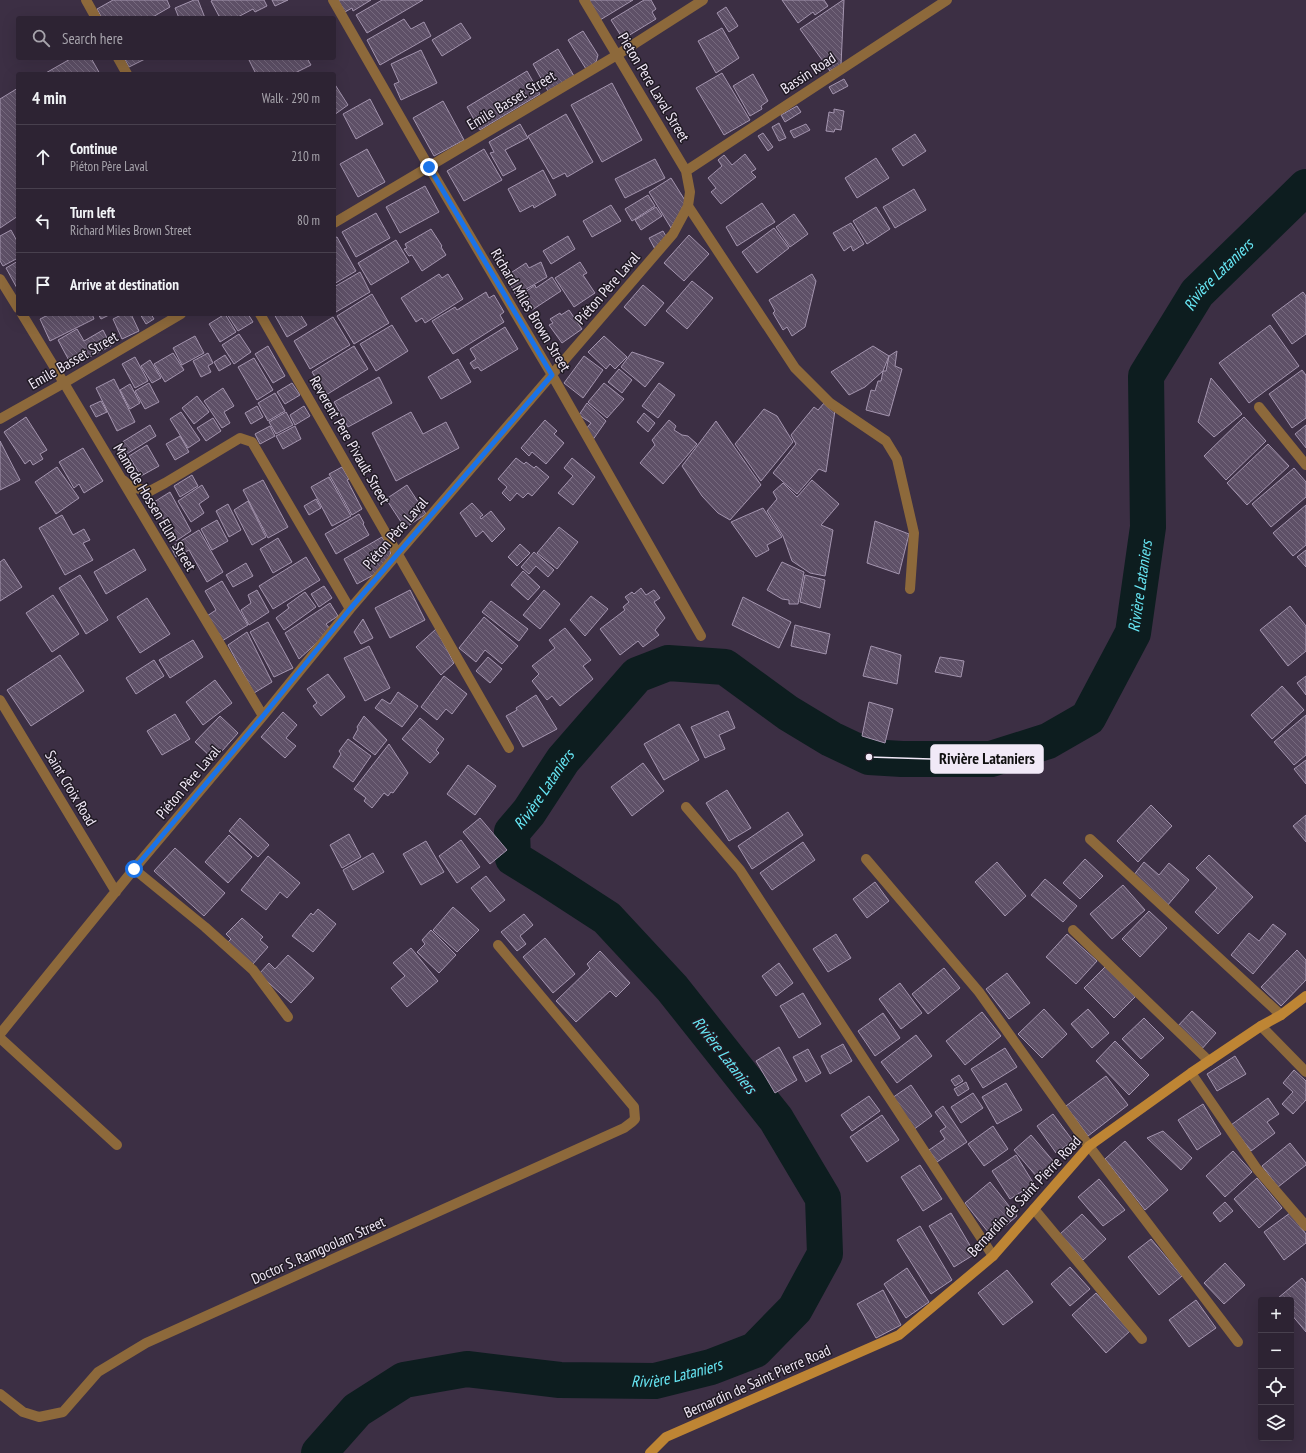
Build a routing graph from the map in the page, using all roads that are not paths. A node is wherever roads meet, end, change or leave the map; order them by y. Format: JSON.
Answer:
{"nodes":[{"id":1,"x":86,"y":0,"type":"edge"},
{"id":2,"x":333,"y":0,"type":"edge"},
{"id":3,"x":584,"y":0,"type":"edge"},
{"id":4,"x":703,"y":0,"type":"edge"},
{"id":5,"x":947,"y":0,"type":"edge"},
{"id":6,"x":95,"y":16,"type":"edge"},
{"id":7,"x":617,"y":55,"type":"junction"},
{"id":8,"x":119,"y":60,"type":"edge"},
{"id":9,"x":126,"y":72,"type":"edge"},
{"id":10,"x":429,"y":167,"type":"junction"},
{"id":11,"x":686,"y":171,"type":"junction"},
{"id":12,"x":690,"y":192,"type":"joint"},
{"id":13,"x":688,"y":206,"type":"junction"},
{"id":14,"x":336,"y":222,"type":"edge"},
{"id":15,"x":0,"y":279,"type":"edge"},
{"id":16,"x":16,"y":305,"type":"edge"},
{"id":17,"x":23,"y":316,"type":"edge"},
{"id":18,"x":178,"y":316,"type":"edge"},
{"id":19,"x":261,"y":316,"type":"edge"},
{"id":20,"x":552,"y":375,"type":"junction"},
{"id":21,"x":64,"y":383,"type":"junction"},
{"id":22,"x":1259,"y":407,"type":"dead end"},
{"id":23,"x":0,"y":419,"type":"edge"},
{"id":24,"x":1306,"y":465,"type":"edge"},
{"id":25,"x":120,"y":478,"type":"junction"},
{"id":26,"x":398,"y":554,"type":"junction"},
{"id":27,"x":910,"y":589,"type":"dead end"},
{"id":28,"x":350,"y":609,"type":"junction"},
{"id":29,"x":701,"y":636,"type":"dead end"},
{"id":30,"x":0,"y":700,"type":"edge"},
{"id":31,"x":263,"y":716,"type":"junction"},
{"id":32,"x":509,"y":748,"type":"dead end"},
{"id":33,"x":686,"y":807,"type":"dead end"},
{"id":34,"x":1090,"y":839,"type":"dead end"},
{"id":35,"x":866,"y":859,"type":"dead end"},
{"id":36,"x":134,"y":869,"type":"junction"},
{"id":37,"x":116,"y":892,"type":"junction"},
{"id":38,"x":1073,"y":930,"type":"dead end"},
{"id":39,"x":498,"y":945,"type":"dead end"},
{"id":40,"x":1306,"y":996,"type":"edge"},
{"id":41,"x":1281,"y":1015,"type":"junction"},
{"id":42,"x":288,"y":1017,"type":"dead end"},
{"id":43,"x":1261,"y":1026,"type":"junction"},
{"id":44,"x":0,"y":1034,"type":"edge"},
{"id":45,"x":0,"y":1038,"type":"edge"},
{"id":46,"x":1209,"y":1061,"type":"junction"},
{"id":47,"x":1306,"y":1072,"type":"edge"},
{"id":48,"x":1191,"y":1073,"type":"junction"},
{"id":49,"x":118,"y":1145,"type":"dead end"},
{"id":50,"x":1089,"y":1146,"type":"junction"},
{"id":51,"x":1034,"y":1209,"type":"junction"},
{"id":52,"x":1306,"y":1226,"type":"edge"},
{"id":53,"x":993,"y":1256,"type":"junction"},
{"id":54,"x":1142,"y":1339,"type":"dead end"},
{"id":55,"x":1238,"y":1342,"type":"dead end"},
{"id":56,"x":0,"y":1394,"type":"edge"},
{"id":57,"x":650,"y":1453,"type":"edge"}],
"edges":[{"from":1,"to":6,"type":"street"},
{"from":2,"to":10,"type":"street","name":"Richard Miles Brown Street"},
{"from":3,"to":7,"type":"street","name":"Pieton Pere Laval Street"},
{"from":4,"to":7,"type":"street","name":"Emile Basset Street"},
{"from":5,"to":11,"type":"street","name":"Bassin Road"},
{"from":7,"to":10,"type":"street","name":"Emile Basset Street"},
{"from":7,"to":11,"type":"street","name":"Pieton Pere Laval Street"},
{"from":8,"to":9,"type":"street"},
{"from":10,"to":14,"type":"street","name":"Emile Basset Street"},
{"from":10,"to":20,"type":"street","name":"Richard Miles Brown Street"},
{"from":11,"to":12,"type":"street","name":"Pieton Pere Laval Street"},
{"from":12,"to":13,"type":"street","name":"Piéton Père Laval"},
{"from":13,"to":20,"type":"street","name":"Piéton Père Laval"},
{"from":13,"to":27,"type":"street"},
{"from":15,"to":16,"type":"street"},
{"from":17,"to":21,"type":"street","name":"Mamode Hossen Ellm Street"},
{"from":18,"to":21,"type":"street","name":"Emile Basset Street"},
{"from":19,"to":26,"type":"street","name":"Reverent Pere Pivault Street"},
{"from":20,"to":26,"type":"street","name":"Piéton Père Laval"},
{"from":20,"to":29,"type":"street","name":"Richard Miles Brown Street"},
{"from":21,"to":23,"type":"street","name":"Emile Basset Street"},
{"from":21,"to":25,"type":"street","name":"Mamode Hossen Ellm Street"},
{"from":22,"to":24,"type":"street"},
{"from":25,"to":28,"type":"street"},
{"from":25,"to":31,"type":"street","name":"Mamode Hossen Ellm Street"},
{"from":26,"to":28,"type":"street","name":"Piéton Père Laval"},
{"from":26,"to":32,"type":"street","name":"Reverent Pere Pivault Street"},
{"from":28,"to":31,"type":"street","name":"Piéton Père Laval"},
{"from":30,"to":37,"type":"street","name":"Saint Croix Road"},
{"from":31,"to":36,"type":"street","name":"Piéton Père Laval"},
{"from":33,"to":53,"type":"street"},
{"from":34,"to":41,"type":"street"},
{"from":35,"to":50,"type":"street"},
{"from":36,"to":37,"type":"street","name":"Piéton Père Laval"},
{"from":36,"to":42,"type":"street"},
{"from":37,"to":44,"type":"street"},
{"from":38,"to":46,"type":"street"},
{"from":39,"to":56,"type":"street","name":"Doctor S. Ramgoolam Street"},
{"from":40,"to":41,"type":"main road","name":"Bernardin de Saint Pierre Road"},
{"from":41,"to":43,"type":"main road","name":"Bernardin de Saint Pierre Road"},
{"from":43,"to":46,"type":"main road","name":"Bernardin de Saint Pierre Road"},
{"from":43,"to":47,"type":"street"},
{"from":45,"to":49,"type":"street"},
{"from":46,"to":48,"type":"main road","name":"Bernardin de Saint Pierre Road"},
{"from":48,"to":50,"type":"main road","name":"Bernardin de Saint Pierre Road"},
{"from":48,"to":52,"type":"street"},
{"from":50,"to":51,"type":"main road","name":"Bernardin de Saint Pierre Road"},
{"from":50,"to":55,"type":"street"},
{"from":51,"to":53,"type":"main road","name":"Bernardin de Saint Pierre Road"},
{"from":51,"to":54,"type":"street"},
{"from":53,"to":57,"type":"main road","name":"Bernardin de Saint Pierre Road"}]}
